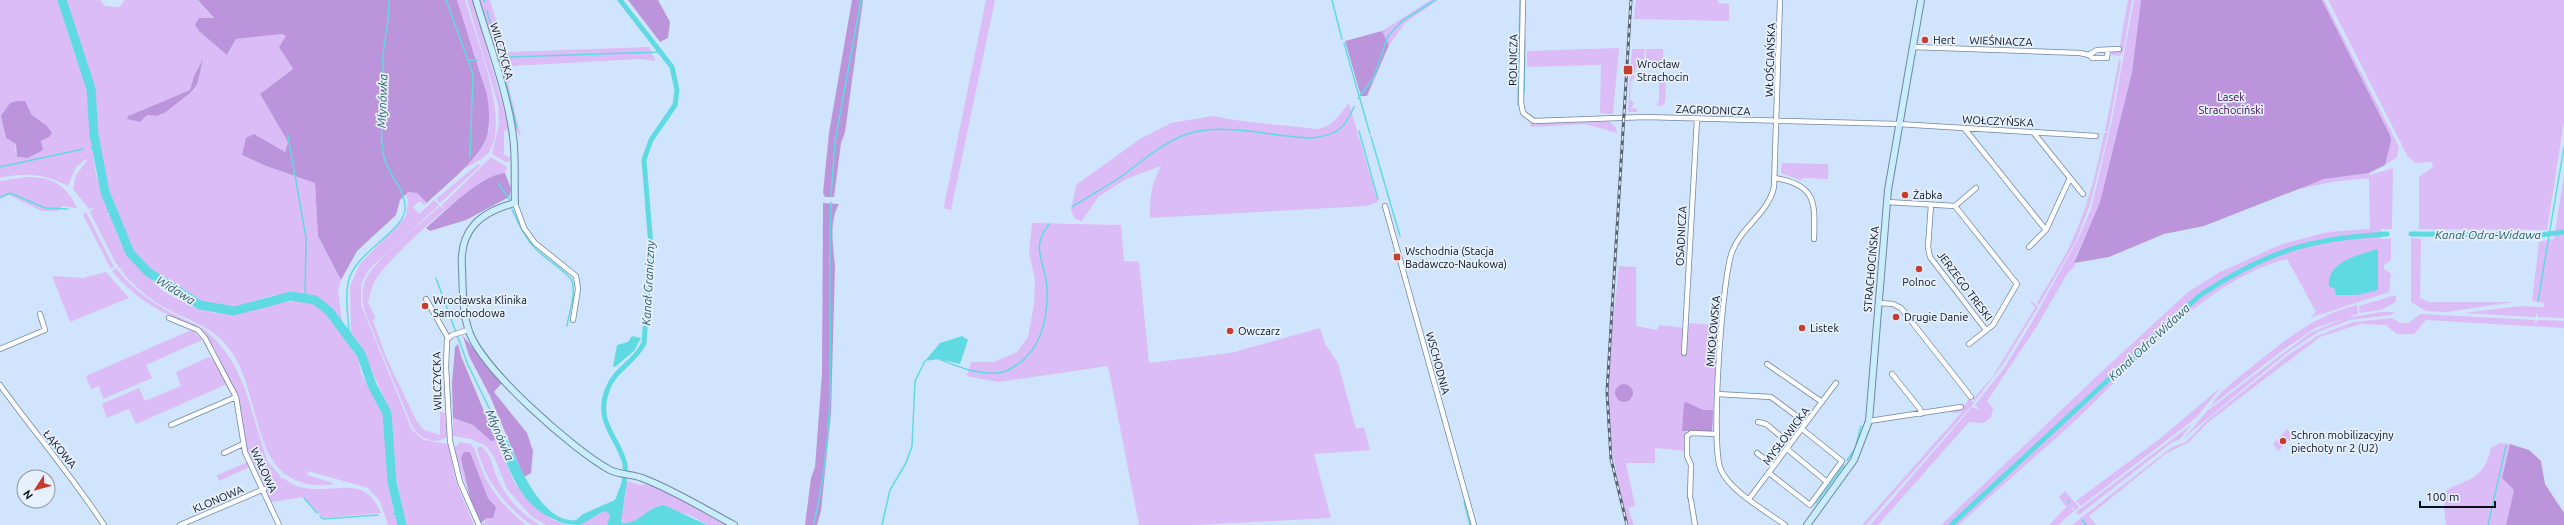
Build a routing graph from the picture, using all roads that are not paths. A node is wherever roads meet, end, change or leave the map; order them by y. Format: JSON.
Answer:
{"nodes":[{"id":1,"x":476,"y":0,"type":"edge"},
{"id":2,"x":1523,"y":0,"type":"edge"},
{"id":3,"x":1780,"y":0,"type":"edge"},
{"id":4,"x":1921,"y":0,"type":"edge"},
{"id":5,"x":1913,"y":47,"type":"junction"},
{"id":6,"x":2119,"y":49,"type":"dead end"},
{"id":7,"x":2108,"y":50,"type":"junction"},
{"id":8,"x":2089,"y":55,"type":"junction"},
{"id":9,"x":1528,"y":119,"type":"joint"},
{"id":10,"x":1697,"y":119,"type":"junction"},
{"id":11,"x":1778,"y":121,"type":"junction"},
{"id":12,"x":1898,"y":124,"type":"junction"},
{"id":13,"x":1964,"y":128,"type":"junction"},
{"id":14,"x":2033,"y":132,"type":"junction"},
{"id":15,"x":2096,"y":136,"type":"dead end"},
{"id":16,"x":1775,"y":178,"type":"junction"},
{"id":17,"x":2070,"y":178,"type":"junction"},
{"id":18,"x":1976,"y":188,"type":"dead end"},
{"id":19,"x":2083,"y":194,"type":"dead end"},
{"id":20,"x":1887,"y":202,"type":"junction"},
{"id":21,"x":515,"y":203,"type":"junction"},
{"id":22,"x":1931,"y":205,"type":"junction"},
{"id":23,"x":1385,"y":206,"type":"dead end"},
{"id":24,"x":1955,"y":206,"type":"junction"},
{"id":25,"x":2046,"y":230,"type":"junction"},
{"id":26,"x":1814,"y":239,"type":"dead end"},
{"id":27,"x":2029,"y":247,"type":"dead end"},
{"id":28,"x":426,"y":299,"type":"dead end"},
{"id":29,"x":1879,"y":303,"type":"junction"},
{"id":30,"x":40,"y":314,"type":"dead end"},
{"id":31,"x":169,"y":318,"type":"dead end"},
{"id":32,"x":573,"y":320,"type":"dead end"},
{"id":33,"x":1986,"y":330,"type":"junction"},
{"id":34,"x":465,"y":331,"type":"junction"},
{"id":35,"x":450,"y":336,"type":"junction"},
{"id":36,"x":1969,"y":344,"type":"dead end"},
{"id":37,"x":0,"y":349,"type":"edge"},
{"id":38,"x":1684,"y":353,"type":"dead end"},
{"id":39,"x":1766,"y":364,"type":"dead end"},
{"id":40,"x":1892,"y":374,"type":"dead end"},
{"id":41,"x":1836,"y":383,"type":"dead end"},
{"id":42,"x":0,"y":385,"type":"edge"},
{"id":43,"x":1717,"y":394,"type":"junction"},
{"id":44,"x":236,"y":397,"type":"junction"},
{"id":45,"x":1971,"y":397,"type":"dead end"},
{"id":46,"x":1822,"y":402,"type":"junction"},
{"id":47,"x":1961,"y":407,"type":"dead end"},
{"id":48,"x":1921,"y":414,"type":"junction"},
{"id":49,"x":1869,"y":421,"type":"junction"},
{"id":50,"x":1758,"y":422,"type":"dead end"},
{"id":51,"x":1806,"y":423,"type":"junction"},
{"id":52,"x":171,"y":425,"type":"dead end"},
{"id":53,"x":1802,"y":429,"type":"junction"},
{"id":54,"x":1718,"y":434,"type":"junction"},
{"id":55,"x":243,"y":444,"type":"junction"},
{"id":56,"x":1790,"y":444,"type":"junction"},
{"id":57,"x":1787,"y":449,"type":"junction"},
{"id":58,"x":224,"y":453,"type":"dead end"},
{"id":59,"x":1757,"y":453,"type":"dead end"},
{"id":60,"x":1774,"y":466,"type":"junction"},
{"id":61,"x":1769,"y":473,"type":"junction"},
{"id":62,"x":1827,"y":482,"type":"junction"},
{"id":63,"x":264,"y":489,"type":"junction"},
{"id":64,"x":1749,"y":498,"type":"junction"},
{"id":65,"x":104,"y":525,"type":"edge"},
{"id":66,"x":180,"y":525,"type":"edge"},
{"id":67,"x":279,"y":525,"type":"edge"},
{"id":68,"x":479,"y":525,"type":"edge"},
{"id":69,"x":734,"y":525,"type":"edge"},
{"id":70,"x":1474,"y":525,"type":"edge"},
{"id":71,"x":1695,"y":525,"type":"edge"},
{"id":72,"x":1785,"y":525,"type":"edge"},
{"id":73,"x":1808,"y":525,"type":"edge"}],
"edges":[{"from":1,"to":21,"type":"street","name":"WILCZYCKA"},
{"from":2,"to":9,"type":"street","name":"ROLNICZA"},
{"from":3,"to":11,"type":"street","name":"WŁOŚCIAŃSKA"},
{"from":4,"to":5,"type":"street","name":"STRACHOCIŃSKA"},
{"from":5,"to":8,"type":"street","name":"WIEŚNIACZA"},
{"from":5,"to":12,"type":"street","name":"STRACHOCIŃSKA"},
{"from":6,"to":7,"type":"street","name":"WIEŚNIACZA"},
{"from":7,"to":8,"type":"street","name":"WIEŚNIACZA"},
{"from":7,"to":8,"type":"street","name":"WIEŚNIACZA"},
{"from":9,"to":10,"type":"street","name":"ZAGRODNICZA"},
{"from":10,"to":11,"type":"street","name":"ZAGRODNICZA"},
{"from":10,"to":38,"type":"street","name":"OSADNICZA"},
{"from":11,"to":12,"type":"street","name":"ZAGRODNICZA"},
{"from":11,"to":16,"type":"street","name":"MIKOŁOWSKA"},
{"from":12,"to":13,"type":"street","name":"WOŁCZYŃSKA"},
{"from":12,"to":20,"type":"street","name":"STRACHOCIŃSKA"},
{"from":13,"to":14,"type":"street","name":"WOŁCZYŃSKA"},
{"from":13,"to":25,"type":"street"},
{"from":14,"to":15,"type":"street","name":"WOŁCZYŃSKA"},
{"from":14,"to":17,"type":"street"},
{"from":16,"to":26,"type":"street"},
{"from":16,"to":43,"type":"street","name":"MIKOŁOWSKA"},
{"from":17,"to":19,"type":"street"},
{"from":17,"to":25,"type":"street"},
{"from":18,"to":24,"type":"street"},
{"from":20,"to":22,"type":"street"},
{"from":20,"to":29,"type":"street","name":"STRACHOCIŃSKA"},
{"from":21,"to":32,"type":"street","name":"WILCZYCKA"},
{"from":21,"to":34,"type":"street"},
{"from":22,"to":24,"type":"street"},
{"from":22,"to":33,"type":"street","name":"JERZEGO TRESKI"},
{"from":23,"to":70,"type":"street","name":"WSCHODNIA"},
{"from":24,"to":33,"type":"street"},
{"from":25,"to":27,"type":"street"},
{"from":28,"to":35,"type":"street"},
{"from":29,"to":45,"type":"street"},
{"from":29,"to":49,"type":"street","name":"STRACHOCIŃSKA"},
{"from":30,"to":37,"type":"street"},
{"from":31,"to":44,"type":"street","name":"WAŁOWA"},
{"from":33,"to":36,"type":"street"},
{"from":34,"to":35,"type":"street"},
{"from":34,"to":69,"type":"street"},
{"from":35,"to":68,"type":"street","name":"WILCZYCKA"},
{"from":39,"to":46,"type":"street"},
{"from":40,"to":48,"type":"street"},
{"from":41,"to":46,"type":"street","name":"MYSŁOWICKA"},
{"from":42,"to":65,"type":"street","name":"ŁĄKOWA"},
{"from":43,"to":51,"type":"street"},
{"from":43,"to":54,"type":"street","name":"MIKOŁOWSKA"},
{"from":44,"to":52,"type":"street"},
{"from":44,"to":55,"type":"street","name":"WAŁOWA"},
{"from":46,"to":51,"type":"street","name":"MYSŁOWICKA"},
{"from":47,"to":48,"type":"street"},
{"from":48,"to":49,"type":"street"},
{"from":49,"to":73,"type":"street","name":"STRACHOCIŃSKA"},
{"from":50,"to":56,"type":"street"},
{"from":51,"to":53,"type":"street","name":"MYSŁOWICKA"},
{"from":53,"to":56,"type":"street","name":"MYSŁOWICKA"},
{"from":53,"to":62,"type":"street"},
{"from":54,"to":64,"type":"street","name":"MIKOŁOWSKA"},
{"from":54,"to":71,"type":"street"},
{"from":55,"to":58,"type":"street"},
{"from":55,"to":63,"type":"street","name":"WAŁOWA"},
{"from":56,"to":57,"type":"street","name":"MYSŁOWICKA"},
{"from":57,"to":60,"type":"street","name":"MYSŁOWICKA"},
{"from":57,"to":62,"type":"street"},
{"from":59,"to":60,"type":"street"},
{"from":60,"to":61,"type":"street","name":"MYSŁOWICKA"},
{"from":61,"to":62,"type":"street"},
{"from":61,"to":64,"type":"street","name":"MYSŁOWICKA"},
{"from":63,"to":66,"type":"street","name":"KLONOWA"},
{"from":63,"to":67,"type":"street","name":"WAŁOWA"},
{"from":64,"to":72,"type":"street","name":"MIKOŁOWSKA"}]}
